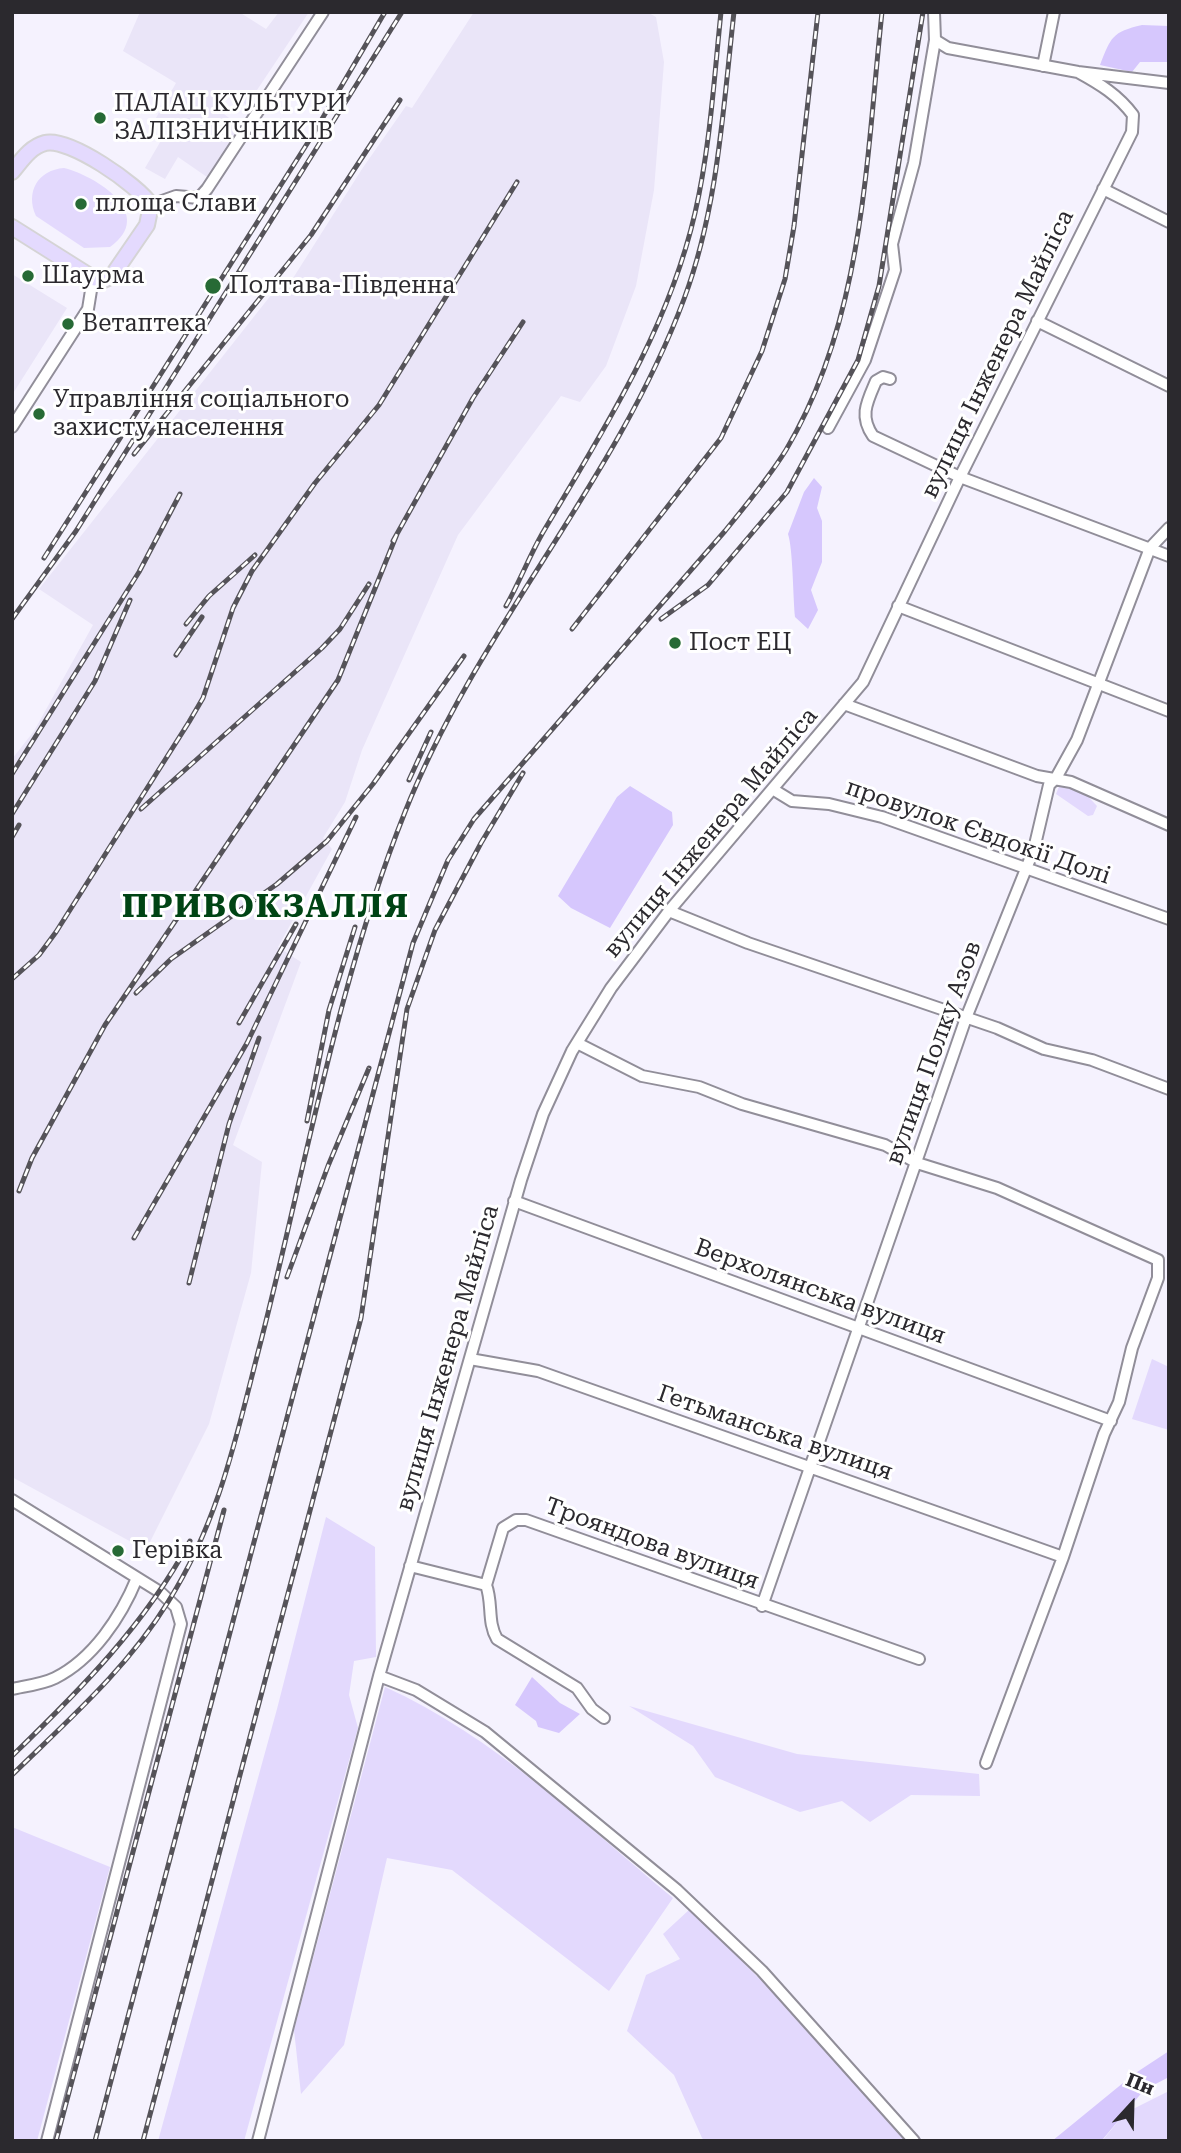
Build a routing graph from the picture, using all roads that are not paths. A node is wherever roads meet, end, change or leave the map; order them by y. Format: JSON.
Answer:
{"nodes":[{"id":1,"x":323,"y":12,"type":"edge"},
{"id":2,"x":934,"y":12,"type":"edge"},
{"id":3,"x":1054,"y":12,"type":"edge"},
{"id":4,"x":935,"y":40,"type":"junction"},
{"id":5,"x":1044,"y":66,"type":"junction"},
{"id":6,"x":1078,"y":72,"type":"junction"},
{"id":7,"x":1169,"y":83,"type":"edge"},
{"id":8,"x":12,"y":172,"type":"edge"},
{"id":9,"x":1103,"y":188,"type":"junction"},
{"id":10,"x":151,"y":205,"type":"junction"},
{"id":11,"x":1169,"y":222,"type":"edge"},
{"id":12,"x":12,"y":227,"type":"edge"},
{"id":13,"x":93,"y":278,"type":"junction"},
{"id":14,"x":1037,"y":321,"type":"junction"},
{"id":15,"x":890,"y":379,"type":"dead end"},
{"id":16,"x":1169,"y":386,"type":"edge"},
{"id":17,"x":12,"y":427,"type":"edge"},
{"id":18,"x":828,"y":428,"type":"dead end"},
{"id":19,"x":960,"y":477,"type":"junction"},
{"id":20,"x":1169,"y":528,"type":"edge"},
{"id":21,"x":1150,"y":548,"type":"junction"},
{"id":22,"x":1169,"y":556,"type":"edge"},
{"id":23,"x":898,"y":606,"type":"junction"},
{"id":24,"x":1098,"y":683,"type":"junction"},
{"id":25,"x":844,"y":704,"type":"junction"},
{"id":26,"x":1169,"y":711,"type":"edge"},
{"id":27,"x":1056,"y":778,"type":"junction"},
{"id":28,"x":774,"y":790,"type":"junction"},
{"id":29,"x":1169,"y":825,"type":"edge"},
{"id":30,"x":1026,"y":869,"type":"junction"},
{"id":31,"x":669,"y":911,"type":"junction"},
{"id":32,"x":1169,"y":919,"type":"edge"},
{"id":33,"x":966,"y":1018,"type":"junction"},
{"id":34,"x":577,"y":1043,"type":"junction"},
{"id":35,"x":1169,"y":1089,"type":"edge"},
{"id":36,"x":917,"y":1163,"type":"junction"},
{"id":37,"x":514,"y":1201,"type":"junction"},
{"id":38,"x":860,"y":1328,"type":"junction"},
{"id":39,"x":470,"y":1359,"type":"junction"},
{"id":40,"x":1111,"y":1421,"type":"junction"},
{"id":41,"x":809,"y":1467,"type":"junction"},
{"id":42,"x":12,"y":1500,"type":"edge"},
{"id":43,"x":1063,"y":1557,"type":"junction"},
{"id":44,"x":410,"y":1566,"type":"junction"},
{"id":45,"x":136,"y":1578,"type":"junction"},
{"id":46,"x":486,"y":1585,"type":"junction"},
{"id":47,"x":762,"y":1606,"type":"junction"},
{"id":48,"x":919,"y":1659,"type":"dead end"},
{"id":49,"x":379,"y":1676,"type":"junction"},
{"id":50,"x":12,"y":1689,"type":"edge"},
{"id":51,"x":604,"y":1718,"type":"dead end"},
{"id":52,"x":986,"y":1763,"type":"dead end"},
{"id":53,"x":47,"y":2141,"type":"edge"},
{"id":54,"x":258,"y":2141,"type":"edge"},
{"id":55,"x":914,"y":2141,"type":"edge"}],
"edges":[{"from":1,"to":10,"type":"street"},
{"from":2,"to":4,"type":"street"},
{"from":3,"to":5,"type":"street"},
{"from":4,"to":5,"type":"street"},
{"from":4,"to":18,"type":"street"},
{"from":5,"to":6,"type":"street"},
{"from":6,"to":7,"type":"street"},
{"from":6,"to":9,"type":"street","name":"вулиця Інженера Майліса"},
{"from":8,"to":10,"type":"main road"},
{"from":9,"to":11,"type":"street"},
{"from":9,"to":14,"type":"street","name":"вулиця Інженера Майліса"},
{"from":10,"to":13,"type":"main road"},
{"from":12,"to":13,"type":"main road"},
{"from":13,"to":17,"type":"street"},
{"from":14,"to":16,"type":"street"},
{"from":14,"to":19,"type":"street","name":"вулиця Інженера Майліса"},
{"from":15,"to":19,"type":"street"},
{"from":19,"to":21,"type":"street"},
{"from":19,"to":23,"type":"street","name":"вулиця Інженера Майліса"},
{"from":20,"to":21,"type":"street","name":"вулиця Полку Азов"},
{"from":21,"to":22,"type":"street"},
{"from":21,"to":24,"type":"street","name":"вулиця Полку Азов"},
{"from":23,"to":24,"type":"street"},
{"from":23,"to":25,"type":"street","name":"вулиця Інженера Майліса"},
{"from":24,"to":26,"type":"street"},
{"from":24,"to":27,"type":"street","name":"вулиця Полку Азов"},
{"from":25,"to":27,"type":"street"},
{"from":25,"to":28,"type":"street","name":"вулиця Інженера Майліса"},
{"from":27,"to":29,"type":"street"},
{"from":27,"to":30,"type":"street","name":"вулиця Полку Азов"},
{"from":28,"to":30,"type":"street","name":"провулок Євдокії Долі"},
{"from":28,"to":31,"type":"street","name":"вулиця Інженера Майліса"},
{"from":30,"to":32,"type":"street","name":"провулок Євдокії Долі"},
{"from":30,"to":33,"type":"street","name":"вулиця Полку Азов"},
{"from":31,"to":33,"type":"street"},
{"from":31,"to":34,"type":"street","name":"вулиця Інженера Майліса"},
{"from":33,"to":35,"type":"street"},
{"from":33,"to":36,"type":"street","name":"вулиця Полку Азов"},
{"from":34,"to":36,"type":"street"},
{"from":34,"to":37,"type":"street","name":"вулиця Інженера Майліса"},
{"from":36,"to":38,"type":"street","name":"вулиця Полку Азов"},
{"from":36,"to":40,"type":"street"},
{"from":37,"to":38,"type":"street","name":"Верхолянська вулиця"},
{"from":37,"to":39,"type":"street","name":"вулиця Інженера Майліса"},
{"from":38,"to":40,"type":"street","name":"Верхолянська вулиця"},
{"from":38,"to":41,"type":"street","name":"вулиця Полку Азов"},
{"from":39,"to":41,"type":"street","name":"Гетьманська вулиця"},
{"from":39,"to":44,"type":"street","name":"вулиця Інженера Майліса"},
{"from":40,"to":43,"type":"street"},
{"from":41,"to":43,"type":"street","name":"Гетьманська вулиця"},
{"from":41,"to":47,"type":"street","name":"вулиця Полку Азов"},
{"from":42,"to":45,"type":"street"},
{"from":43,"to":52,"type":"street"},
{"from":44,"to":46,"type":"street"},
{"from":44,"to":49,"type":"street","name":"вулиця Інженера Майліса"},
{"from":45,"to":50,"type":"street"},
{"from":45,"to":53,"type":"street"},
{"from":46,"to":47,"type":"street","name":"Трояндова вулиця"},
{"from":46,"to":51,"type":"street"},
{"from":47,"to":48,"type":"street","name":"Трояндова вулиця"},
{"from":49,"to":54,"type":"street","name":"вулиця Інженера Майліса"},
{"from":49,"to":55,"type":"street"}]}
